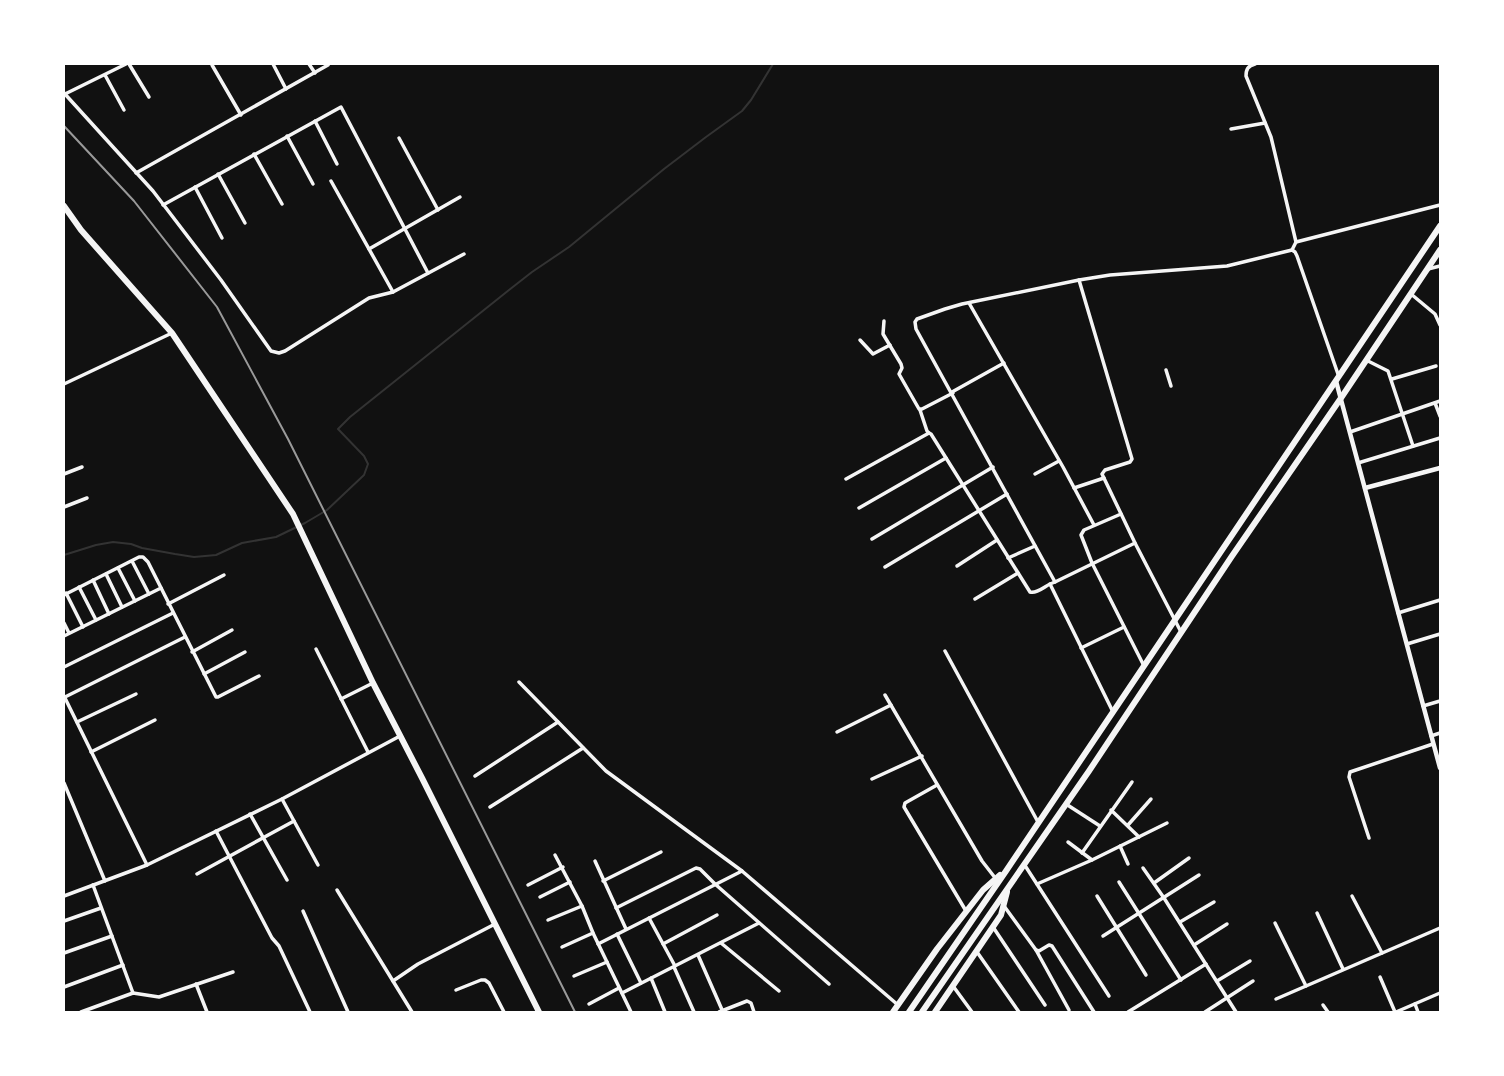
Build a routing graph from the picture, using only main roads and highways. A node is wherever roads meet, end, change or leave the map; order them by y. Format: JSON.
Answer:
{"nodes":[{"id":1,"x":64,"y":206,"type":"edge"},
{"id":2,"x":1440,"y":226,"type":"edge"},
{"id":3,"x":1440,"y":250,"type":"edge"},
{"id":4,"x":1008,"y":868,"type":"junction"},
{"id":5,"x":1019,"y":872,"type":"junction"},
{"id":6,"x":997,"y":880,"type":"junction"},
{"id":7,"x":1008,"y":887,"type":"junction"},
{"id":8,"x":539,"y":1012,"type":"edge"},
{"id":9,"x":893,"y":1012,"type":"edge"},
{"id":10,"x":909,"y":1012,"type":"edge"},
{"id":11,"x":922,"y":1012,"type":"edge"},
{"id":12,"x":936,"y":1012,"type":"edge"}],
"edges":[{"from":1,"to":8,"type":"highway"},
{"from":2,"to":4,"type":"highway"},
{"from":3,"to":5,"type":"highway"},
{"from":4,"to":5,"type":"highway"},
{"from":4,"to":6,"type":"highway"},
{"from":5,"to":7,"type":"highway"},
{"from":6,"to":9,"type":"highway"},
{"from":6,"to":10,"type":"highway"},
{"from":7,"to":11,"type":"highway"},
{"from":7,"to":12,"type":"highway"}]}
